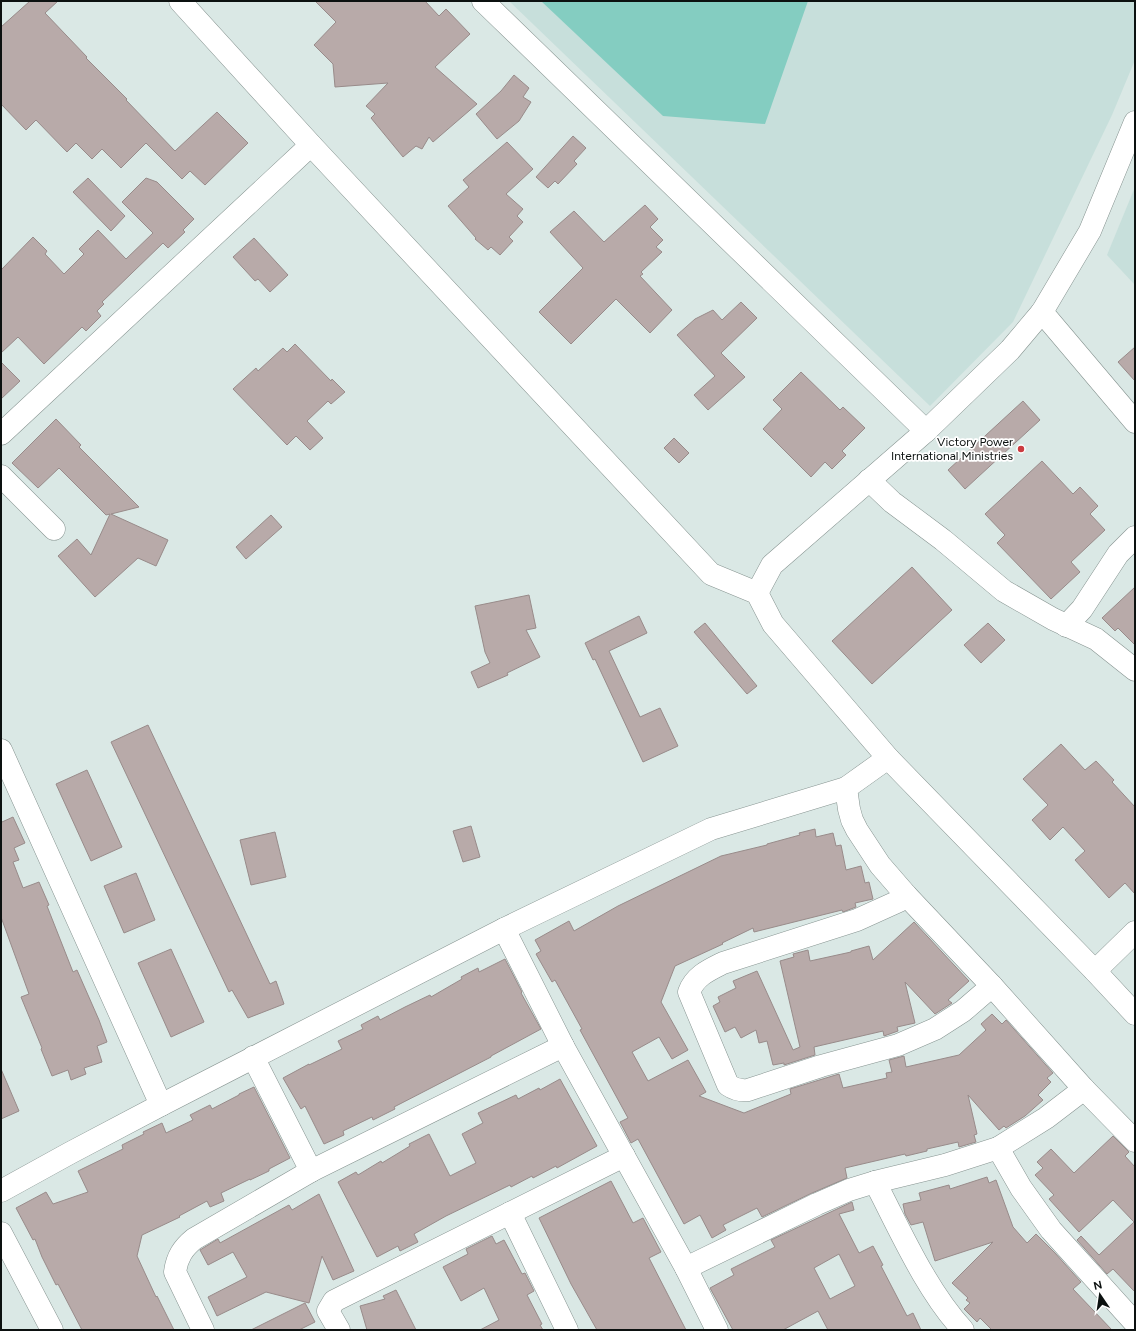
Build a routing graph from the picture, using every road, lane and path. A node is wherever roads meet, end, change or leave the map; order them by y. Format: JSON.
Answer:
{"nodes":[{"id":1,"x":180,"y":1,"type":"edge"},
{"id":2,"x":482,"y":1,"type":"edge"},
{"id":3,"x":1135,"y":122,"type":"edge"},
{"id":4,"x":311,"y":144,"type":"junction"},
{"id":5,"x":1042,"y":312,"type":"junction"},
{"id":6,"x":1135,"y":422,"type":"edge"},
{"id":7,"x":926,"y":431,"type":"junction"},
{"id":8,"x":1,"y":434,"type":"edge"},
{"id":9,"x":1,"y":476,"type":"edge"},
{"id":10,"x":869,"y":480,"type":"junction"},
{"id":11,"x":54,"y":529,"type":"dead end"},
{"id":12,"x":1135,"y":537,"type":"edge"},
{"id":13,"x":757,"y":593,"type":"junction"},
{"id":14,"x":1066,"y":626,"type":"junction"},
{"id":15,"x":1135,"y":670,"type":"edge"},
{"id":16,"x":1,"y":750,"type":"edge"},
{"id":17,"x":888,"y":758,"type":"junction"},
{"id":18,"x":846,"y":788,"type":"junction"},
{"id":19,"x":906,"y":895,"type":"junction"},
{"id":20,"x":504,"y":929,"type":"junction"},
{"id":21,"x":1135,"y":932,"type":"edge"},
{"id":22,"x":1095,"y":971,"type":"junction"},
{"id":23,"x":992,"y":986,"type":"junction"},
{"id":24,"x":1135,"y":1014,"type":"edge"},
{"id":25,"x":563,"y":1046,"type":"junction"},
{"id":26,"x":253,"y":1058,"type":"junction"},
{"id":27,"x":1084,"y":1089,"type":"junction"},
{"id":28,"x":161,"y":1105,"type":"junction"},
{"id":29,"x":1135,"y":1142,"type":"edge"},
{"id":30,"x":998,"y":1148,"type":"junction"},
{"id":31,"x":624,"y":1156,"type":"junction"},
{"id":32,"x":311,"y":1171,"type":"junction"},
{"id":33,"x":875,"y":1182,"type":"junction"},
{"id":34,"x":1,"y":1191,"type":"edge"},
{"id":35,"x":510,"y":1213,"type":"junction"},
{"id":36,"x":1,"y":1233,"type":"edge"},
{"id":37,"x":686,"y":1268,"type":"junction"},
{"id":38,"x":1135,"y":1323,"type":"edge"},
{"id":39,"x":52,"y":1330,"type":"edge"},
{"id":40,"x":203,"y":1330,"type":"edge"},
{"id":41,"x":338,"y":1330,"type":"edge"},
{"id":42,"x":567,"y":1330,"type":"edge"},
{"id":43,"x":717,"y":1330,"type":"edge"},
{"id":44,"x":963,"y":1330,"type":"edge"}],
"edges":[{"from":1,"to":4,"type":"street"},
{"from":2,"to":7,"type":"street"},
{"from":3,"to":5,"type":"street"},
{"from":4,"to":8,"type":"street"},
{"from":4,"to":13,"type":"street"},
{"from":5,"to":6,"type":"street"},
{"from":5,"to":7,"type":"street"},
{"from":7,"to":10,"type":"street"},
{"from":9,"to":11,"type":"street"},
{"from":10,"to":13,"type":"street"},
{"from":10,"to":14,"type":"street"},
{"from":12,"to":14,"type":"street"},
{"from":13,"to":17,"type":"street"},
{"from":14,"to":15,"type":"street"},
{"from":16,"to":28,"type":"street"},
{"from":17,"to":18,"type":"street"},
{"from":17,"to":22,"type":"street"},
{"from":18,"to":19,"type":"street"},
{"from":18,"to":20,"type":"street"},
{"from":19,"to":23,"type":"street"},
{"from":19,"to":23,"type":"street"},
{"from":20,"to":25,"type":"street"},
{"from":20,"to":26,"type":"street"},
{"from":21,"to":22,"type":"street"},
{"from":22,"to":24,"type":"street"},
{"from":23,"to":27,"type":"street"},
{"from":25,"to":31,"type":"street"},
{"from":25,"to":32,"type":"street"},
{"from":26,"to":28,"type":"street"},
{"from":26,"to":32,"type":"street"},
{"from":27,"to":29,"type":"street"},
{"from":27,"to":30,"type":"street"},
{"from":28,"to":34,"type":"street"},
{"from":30,"to":33,"type":"street"},
{"from":30,"to":38,"type":"street"},
{"from":31,"to":35,"type":"street"},
{"from":31,"to":37,"type":"street"},
{"from":32,"to":40,"type":"street"},
{"from":33,"to":37,"type":"street"},
{"from":33,"to":44,"type":"street"},
{"from":35,"to":41,"type":"street"},
{"from":35,"to":42,"type":"street"},
{"from":36,"to":39,"type":"street"},
{"from":37,"to":43,"type":"street"}]}
